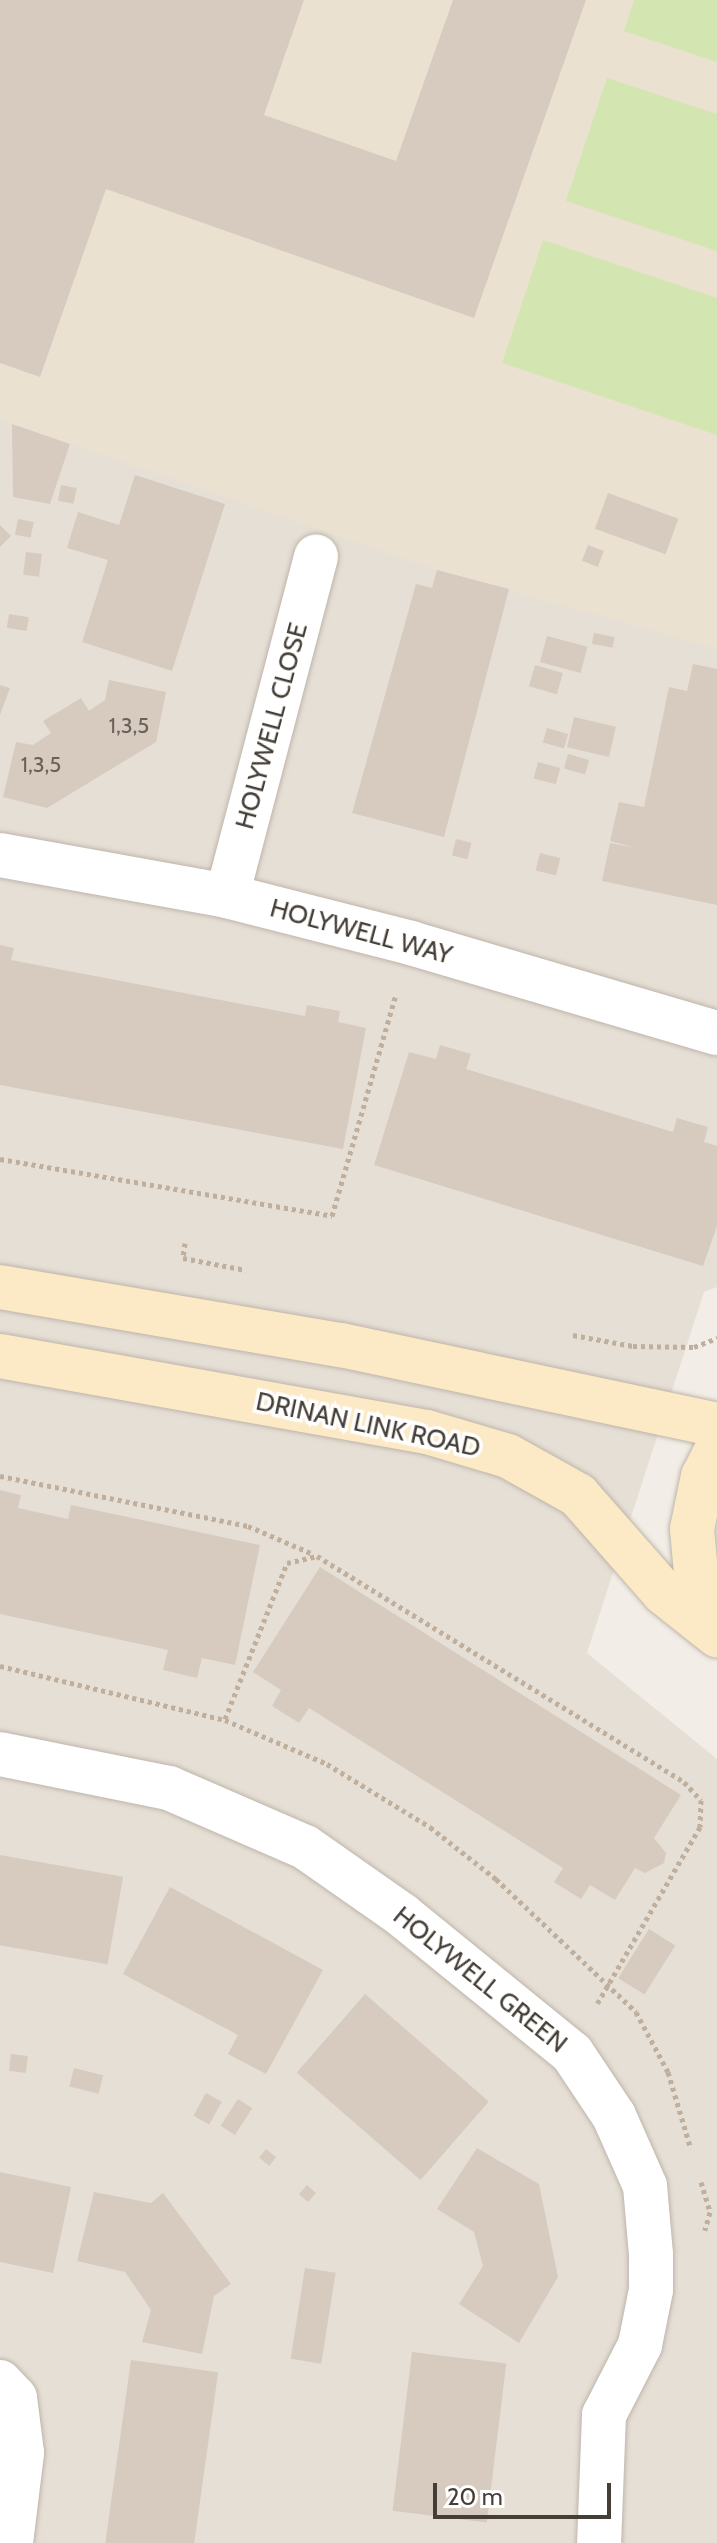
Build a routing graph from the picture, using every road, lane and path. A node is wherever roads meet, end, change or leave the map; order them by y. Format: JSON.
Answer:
{"nodes":[{"id":1,"x":316,"y":556,"type":"dead end"},
{"id":2,"x":0,"y":855,"type":"edge"},
{"id":3,"x":227,"y":896,"type":"junction"},
{"id":4,"x":411,"y":943,"type":"junction"},
{"id":5,"x":717,"y":1033,"type":"edge"},
{"id":6,"x":0,"y":1159,"type":"edge"},
{"id":7,"x":0,"y":1287,"type":"edge"},
{"id":8,"x":0,"y":1356,"type":"edge"},
{"id":9,"x":717,"y":1425,"type":"edge"},
{"id":10,"x":717,"y":1449,"type":"edge"},
{"id":11,"x":0,"y":1476,"type":"edge"},
{"id":12,"x":317,"y":1556,"type":"junction"},
{"id":13,"x":717,"y":1634,"type":"edge"},
{"id":14,"x":225,"y":1720,"type":"dead end"},
{"id":15,"x":0,"y":1754,"type":"edge"},
{"id":16,"x":572,"y":2053,"type":"junction"},
{"id":17,"x":0,"y":2382,"type":"edge"},
{"id":18,"x":11,"y":2543,"type":"edge"},
{"id":19,"x":599,"y":2543,"type":"edge"}],
"edges":[{"from":1,"to":3,"type":"street","name":"HOLYWELL CLOSE"},
{"from":2,"to":3,"type":"street","name":"HOLYWELL WAY"},
{"from":3,"to":4,"type":"street","name":"HOLYWELL WAY"},
{"from":4,"to":5,"type":"street","name":"HOLYWELL WAY"},
{"from":4,"to":6,"type":"path"},
{"from":7,"to":9,"type":"main road"},
{"from":8,"to":13,"type":"main road","name":"DRINAN LINK ROAD"},
{"from":10,"to":13,"type":"main road"},
{"from":11,"to":12,"type":"path"},
{"from":12,"to":14,"type":"path"},
{"from":12,"to":16,"type":"path"},
{"from":15,"to":16,"type":"street","name":"HOLYWELL GREEN"},
{"from":16,"to":19,"type":"street","name":"HOLYWELL GREEN"},
{"from":17,"to":18,"type":"street"}]}
